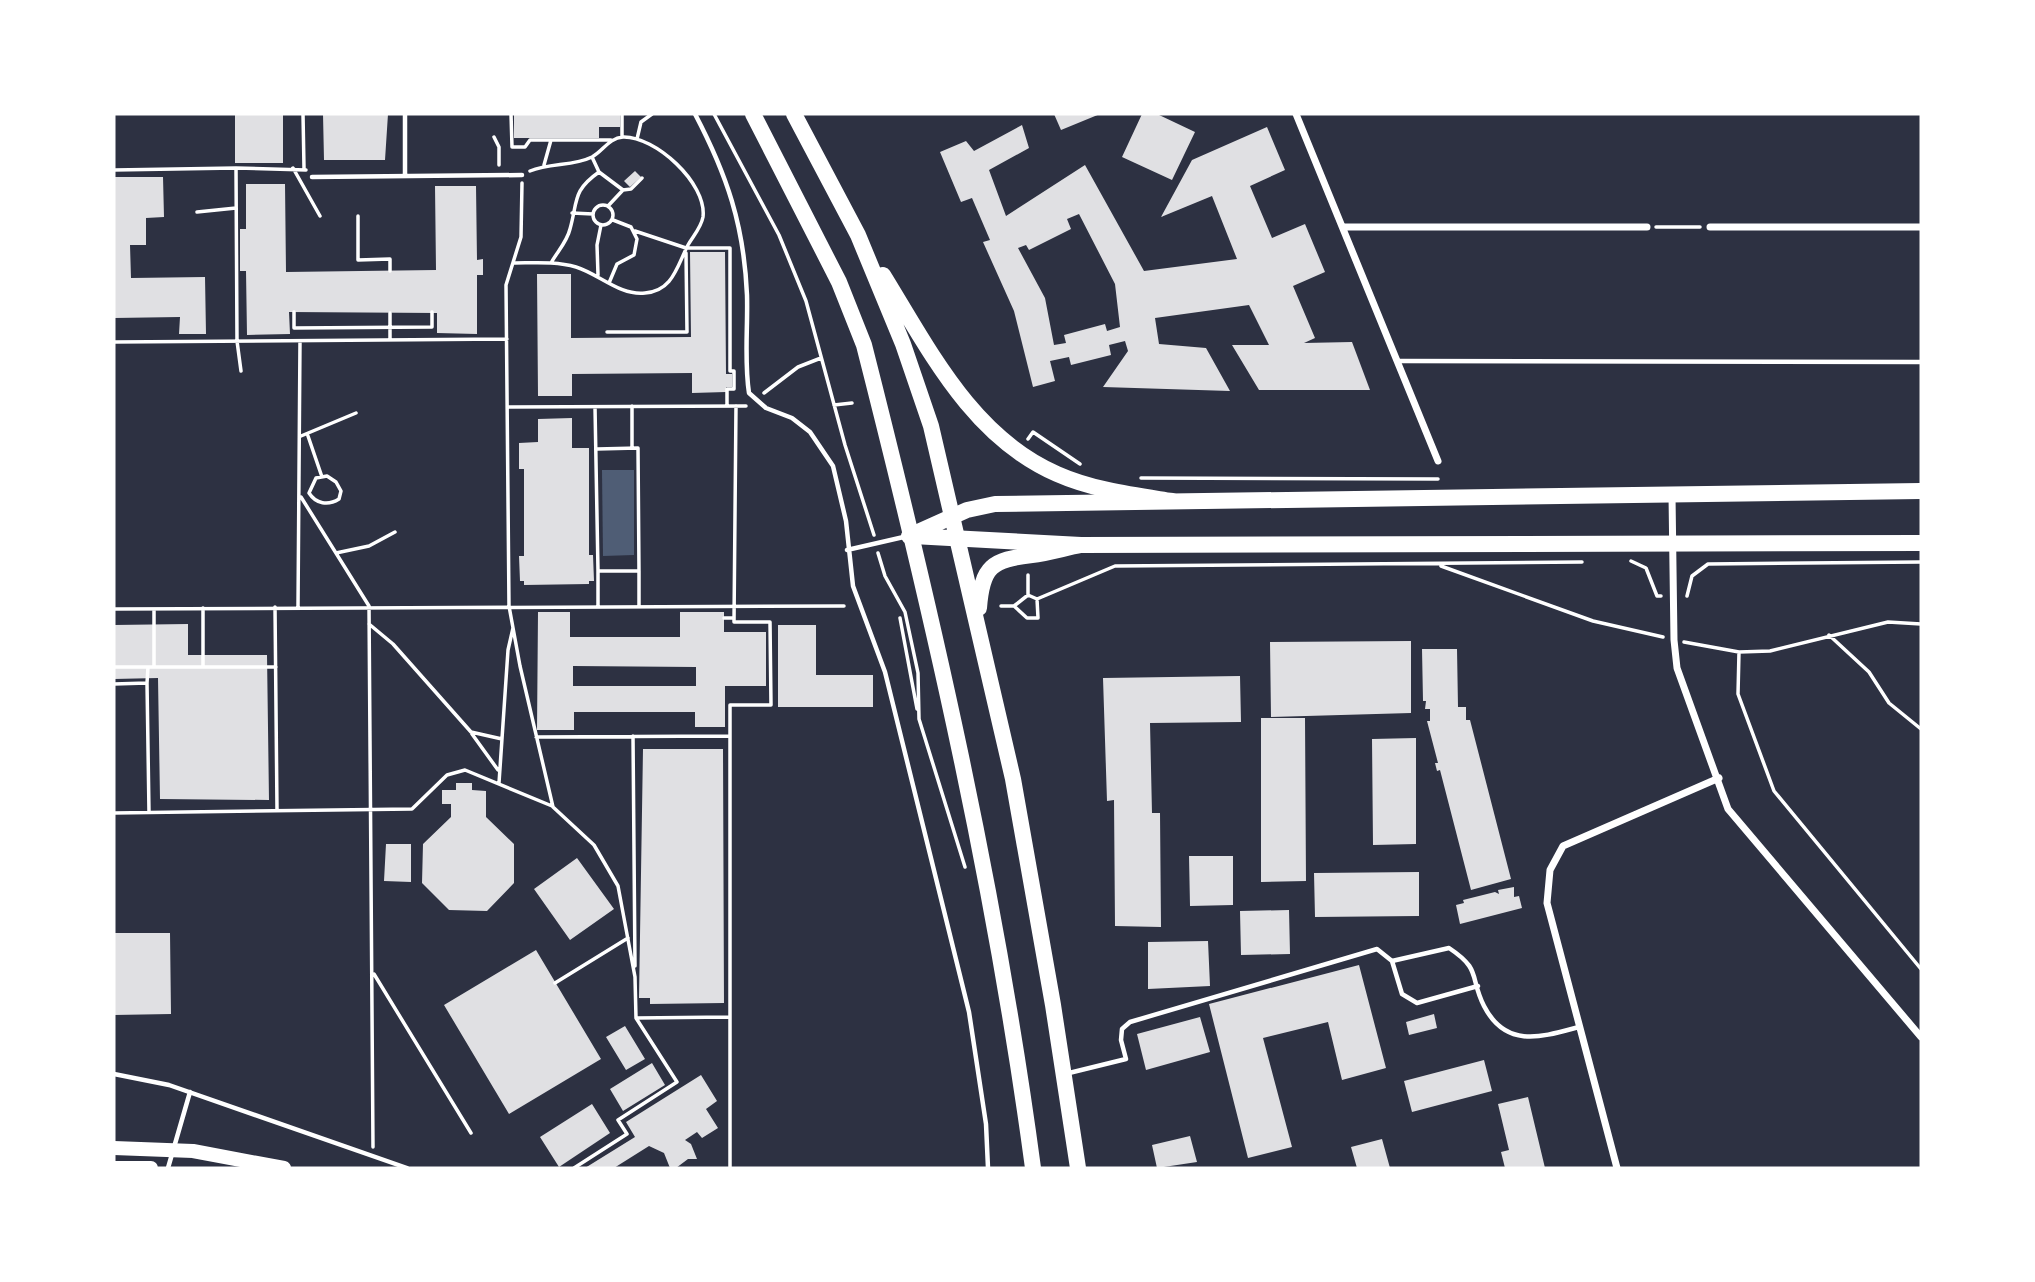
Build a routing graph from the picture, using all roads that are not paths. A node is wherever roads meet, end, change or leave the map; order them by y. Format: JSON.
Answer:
{"nodes":[{"id":1,"x":405,"y":114,"type":"edge"},
{"id":2,"x":695,"y":114,"type":"edge"},
{"id":3,"x":753,"y":114,"type":"edge"},
{"id":4,"x":793,"y":114,"type":"edge"},
{"id":5,"x":1296,"y":114,"type":"edge"},
{"id":6,"x":522,"y":175,"type":"road end"},
{"id":7,"x":405,"y":176,"type":"junction"},
{"id":8,"x":312,"y":177,"type":"dead end"},
{"id":9,"x":1345,"y":227,"type":"junction"},
{"id":10,"x":1647,"y":227,"type":"road end"},
{"id":11,"x":1710,"y":227,"type":"road end"},
{"id":12,"x":1921,"y":227,"type":"edge"},
{"id":13,"x":858,"y":234,"type":"junction"},
{"id":14,"x":1399,"y":361,"type":"junction"},
{"id":15,"x":1921,"y":362,"type":"edge"},
{"id":16,"x":1438,"y":461,"type":"dead end"},
{"id":17,"x":1921,"y":491,"type":"edge"},
{"id":18,"x":1672,"y":494,"type":"junction"},
{"id":19,"x":1172,"y":501,"type":"junction"},
{"id":20,"x":953,"y":516,"type":"junction"},
{"id":21,"x":909,"y":536,"type":"junction"},
{"id":22,"x":958,"y":540,"type":"junction"},
{"id":23,"x":1921,"y":543,"type":"edge"},
{"id":24,"x":1080,"y":545,"type":"junction"},
{"id":25,"x":1672,"y":545,"type":"junction"},
{"id":26,"x":847,"y":550,"type":"junction"},
{"id":27,"x":978,"y":620,"type":"junction"},
{"id":28,"x":1719,"y":778,"type":"junction"},
{"id":29,"x":1392,"y":961,"type":"junction"},
{"id":30,"x":1478,"y":986,"type":"junction"},
{"id":31,"x":1579,"y":1027,"type":"junction"},
{"id":32,"x":1921,"y":1037,"type":"edge"},
{"id":33,"x":114,"y":1074,"type":"edge"},
{"id":34,"x":1065,"y":1074,"type":"junction"},
{"id":35,"x":190,"y":1092,"type":"junction"},
{"id":36,"x":114,"y":1148,"type":"edge"},
{"id":37,"x":174,"y":1149,"type":"junction"},
{"id":38,"x":114,"y":1168,"type":"edge"},
{"id":39,"x":151,"y":1168,"type":"edge"},
{"id":40,"x":168,"y":1168,"type":"edge"},
{"id":41,"x":284,"y":1168,"type":"edge"},
{"id":42,"x":407,"y":1168,"type":"edge"},
{"id":43,"x":988,"y":1168,"type":"edge"},
{"id":44,"x":1033,"y":1168,"type":"edge"},
{"id":45,"x":1078,"y":1168,"type":"edge"},
{"id":46,"x":1617,"y":1168,"type":"edge"}],
"edges":[{"from":1,"to":7,"type":"lane"},
{"from":2,"to":26,"type":"lane"},
{"from":3,"to":21,"type":"main road"},
{"from":4,"to":13,"type":"main road"},
{"from":5,"to":9,"type":"street"},
{"from":6,"to":7,"type":"lane"},
{"from":7,"to":8,"type":"lane"},
{"from":9,"to":10,"type":"street"},
{"from":9,"to":14,"type":"street"},
{"from":11,"to":12,"type":"street"},
{"from":13,"to":19,"type":"main road"},
{"from":13,"to":20,"type":"main road"},
{"from":14,"to":15,"type":"lane"},
{"from":14,"to":16,"type":"street"},
{"from":17,"to":18,"type":"main road"},
{"from":18,"to":19,"type":"main road"},
{"from":18,"to":25,"type":"street"},
{"from":19,"to":20,"type":"main road"},
{"from":20,"to":21,"type":"main road"},
{"from":20,"to":22,"type":"main road"},
{"from":21,"to":22,"type":"main road"},
{"from":21,"to":26,"type":"lane"},
{"from":21,"to":44,"type":"main road"},
{"from":22,"to":24,"type":"main road"},
{"from":22,"to":27,"type":"main road"},
{"from":23,"to":25,"type":"main road"},
{"from":24,"to":25,"type":"main road"},
{"from":24,"to":27,"type":"main road"},
{"from":25,"to":28,"type":"street"},
{"from":26,"to":43,"type":"lane"},
{"from":27,"to":34,"type":"main road"},
{"from":28,"to":31,"type":"street"},
{"from":28,"to":32,"type":"street"},
{"from":29,"to":30,"type":"lane"},
{"from":29,"to":30,"type":"lane"},
{"from":29,"to":34,"type":"lane"},
{"from":30,"to":31,"type":"lane"},
{"from":31,"to":46,"type":"street"},
{"from":33,"to":35,"type":"lane"},
{"from":34,"to":45,"type":"main road"},
{"from":35,"to":37,"type":"lane"},
{"from":35,"to":42,"type":"lane"},
{"from":36,"to":37,"type":"main road"},
{"from":37,"to":40,"type":"lane"},
{"from":37,"to":41,"type":"main road"},
{"from":38,"to":39,"type":"main road"}]}
